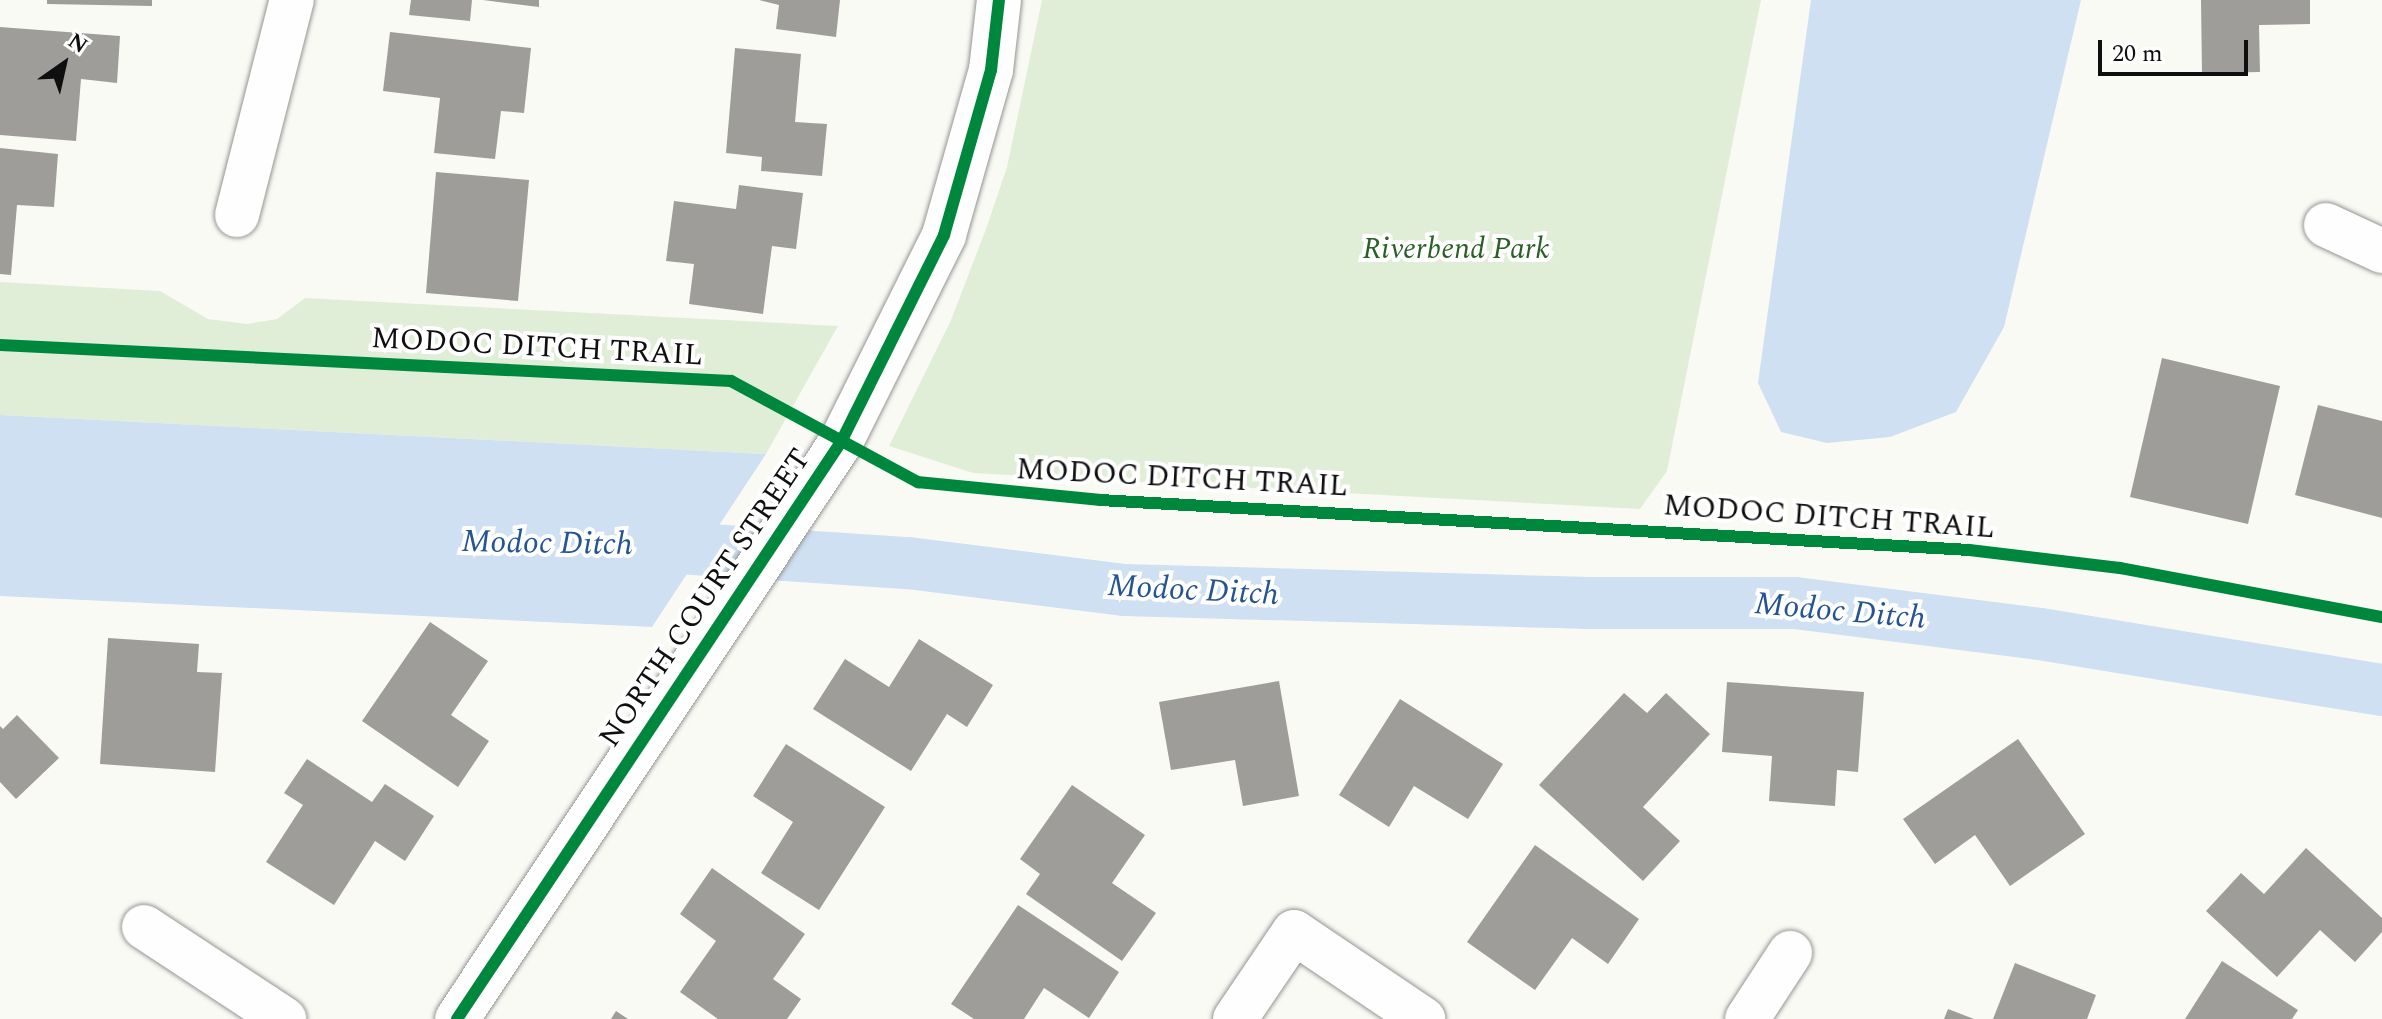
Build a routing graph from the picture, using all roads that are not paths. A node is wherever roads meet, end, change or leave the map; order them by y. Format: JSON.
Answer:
{"nodes":[{"id":1,"x":292,"y":0,"type":"edge"},
{"id":2,"x":999,"y":0,"type":"edge"},
{"id":3,"x":237,"y":215,"type":"dead end"},
{"id":4,"x":2326,"y":225,"type":"dead end"},
{"id":5,"x":2382,"y":251,"type":"edge"},
{"id":6,"x":144,"y":927,"type":"dead end"},
{"id":7,"x":1790,"y":953,"type":"dead end"},
{"id":8,"x":284,"y":1019,"type":"edge"},
{"id":9,"x":457,"y":1019,"type":"edge"},
{"id":10,"x":1235,"y":1019,"type":"edge"},
{"id":11,"x":1423,"y":1019,"type":"edge"},
{"id":12,"x":1747,"y":1019,"type":"edge"}],
"edges":[{"from":1,"to":3,"type":"street"},
{"from":2,"to":9,"type":"street","name":"NORTH COURT STREET"},
{"from":4,"to":5,"type":"street"},
{"from":6,"to":8,"type":"street"},
{"from":7,"to":12,"type":"street"},
{"from":10,"to":11,"type":"street"}]}
